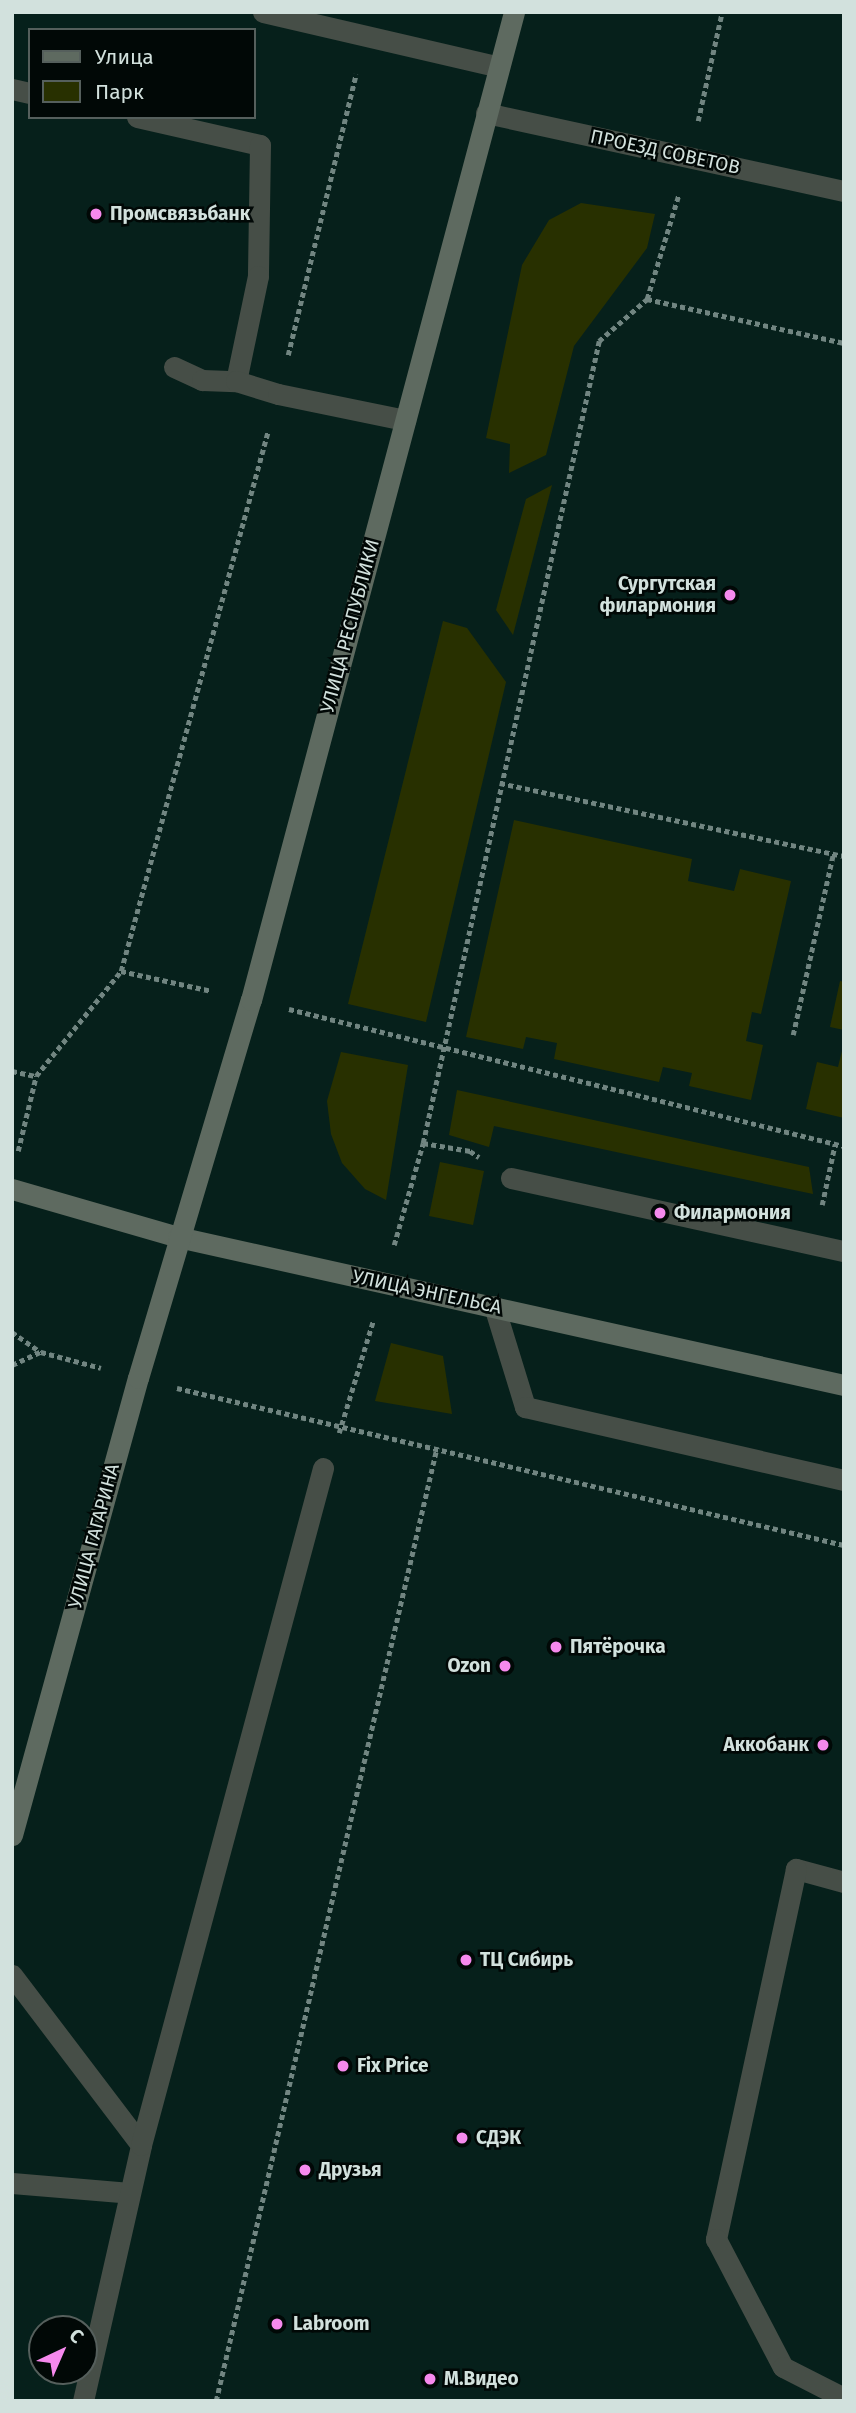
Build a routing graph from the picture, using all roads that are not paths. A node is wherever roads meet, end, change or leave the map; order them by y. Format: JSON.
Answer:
{"nodes":[{"id":1,"x":262,"y":12,"type":"edge"},
{"id":2,"x":514,"y":12,"type":"edge"},
{"id":3,"x":499,"y":67,"type":"junction"},
{"id":4,"x":486,"y":113,"type":"junction"},
{"id":5,"x":146,"y":119,"type":"edge"},
{"id":6,"x":844,"y":191,"type":"edge"},
{"id":7,"x":174,"y":367,"type":"dead end"},
{"id":8,"x":236,"y":381,"type":"junction"},
{"id":9,"x":405,"y":420,"type":"junction"},
{"id":10,"x":511,"y":1178,"type":"road end"},
{"id":11,"x":12,"y":1189,"type":"edge"},
{"id":12,"x":178,"y":1237,"type":"junction"},
{"id":13,"x":844,"y":1251,"type":"edge"},
{"id":14,"x":494,"y":1306,"type":"junction"},
{"id":15,"x":844,"y":1385,"type":"edge"},
{"id":16,"x":323,"y":1468,"type":"road end"},
{"id":17,"x":844,"y":1480,"type":"edge"},
{"id":18,"x":12,"y":1835,"type":"edge"},
{"id":19,"x":844,"y":1882,"type":"edge"},
{"id":20,"x":12,"y":1975,"type":"edge"},
{"id":21,"x":141,"y":2145,"type":"junction"},
{"id":22,"x":12,"y":2183,"type":"edge"},
{"id":23,"x":130,"y":2193,"type":"junction"},
{"id":24,"x":844,"y":2398,"type":"edge"},
{"id":25,"x":83,"y":2401,"type":"edge"}],
"edges":[{"from":1,"to":3,"type":"street"},
{"from":2,"to":3,"type":"main road","name":"УЛИЦА РЕСПУБЛИКИ"},
{"from":3,"to":4,"type":"main road","name":"УЛИЦА РЕСПУБЛИКИ"},
{"from":4,"to":6,"type":"street","name":"ПРОЕЗД СОВЕТОВ"},
{"from":4,"to":9,"type":"main road","name":"УЛИЦА РЕСПУБЛИКИ"},
{"from":5,"to":8,"type":"street"},
{"from":7,"to":8,"type":"street"},
{"from":8,"to":9,"type":"street"},
{"from":9,"to":12,"type":"main road","name":"УЛИЦА РЕСПУБЛИКИ"},
{"from":10,"to":13,"type":"street"},
{"from":11,"to":12,"type":"main road","name":"УЛИЦА ЭНГЕЛЬСА"},
{"from":12,"to":14,"type":"main road","name":"УЛИЦА ЭНГЕЛЬСА"},
{"from":12,"to":18,"type":"main road","name":"УЛИЦА ГАГАРИНА"},
{"from":14,"to":15,"type":"main road","name":"УЛИЦА ЭНГЕЛЬСА"},
{"from":14,"to":17,"type":"street"},
{"from":16,"to":21,"type":"street"},
{"from":19,"to":24,"type":"street"},
{"from":20,"to":21,"type":"street"},
{"from":21,"to":23,"type":"street"},
{"from":22,"to":23,"type":"street"},
{"from":23,"to":25,"type":"street"}]}
